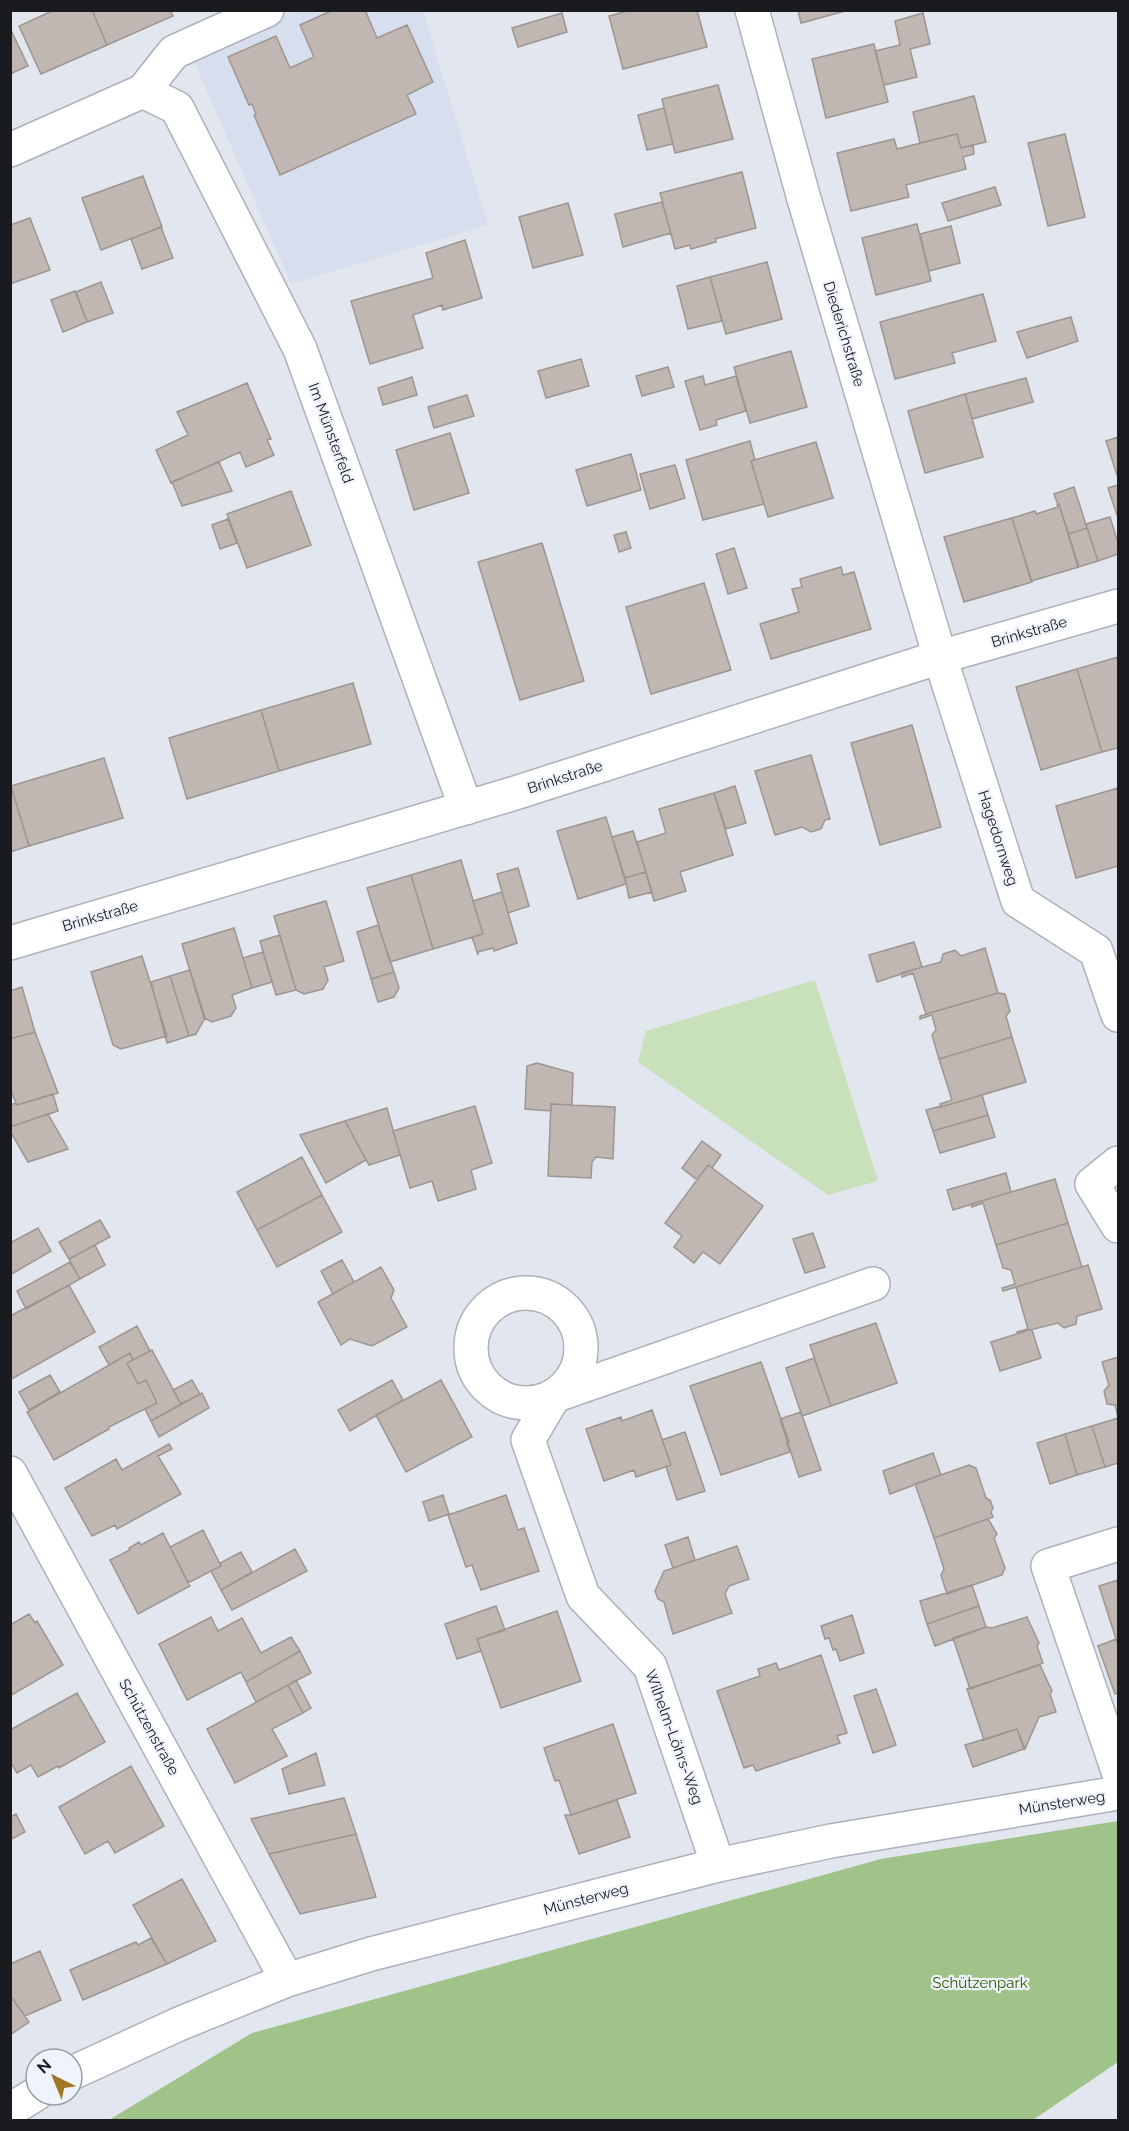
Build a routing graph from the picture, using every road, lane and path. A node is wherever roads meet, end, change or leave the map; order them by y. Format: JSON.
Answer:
{"nodes":[{"id":1,"x":267,"y":10,"type":"edge"},
{"id":2,"x":752,"y":10,"type":"edge"},
{"id":3,"x":143,"y":91,"type":"junction"},
{"id":4,"x":10,"y":150,"type":"edge"},
{"id":5,"x":1119,"y":606,"type":"edge"},
{"id":6,"x":940,"y":657,"type":"junction"},
{"id":7,"x":466,"y":808,"type":"junction"},
{"id":8,"x":10,"y":943,"type":"edge"},
{"id":9,"x":1119,"y":1015,"type":"edge"},
{"id":10,"x":1119,"y":1163,"type":"edge"},
{"id":11,"x":1119,"y":1226,"type":"edge"},
{"id":12,"x":873,"y":1284,"type":"dead end"},
{"id":13,"x":10,"y":1473,"type":"edge"},
{"id":14,"x":1119,"y":1545,"type":"edge"},
{"id":15,"x":1119,"y":1771,"type":"edge"},
{"id":16,"x":1119,"y":1793,"type":"edge"},
{"id":17,"x":718,"y":1865,"type":"junction"},
{"id":18,"x":287,"y":1980,"type":"junction"},
{"id":19,"x":84,"y":2068,"type":"edge"},
{"id":20,"x":24,"y":2101,"type":"edge"},
{"id":21,"x":10,"y":2110,"type":"edge"}],
"edges":[{"from":1,"to":3,"type":"street"},
{"from":2,"to":6,"type":"street","name":"Diederichstraße"},
{"from":3,"to":4,"type":"street"},
{"from":3,"to":7,"type":"street","name":"Im Münsterfeld"},
{"from":5,"to":6,"type":"street","name":"Brinkstraße"},
{"from":6,"to":7,"type":"street","name":"Brinkstraße"},
{"from":6,"to":9,"type":"street","name":"Hagedornweg"},
{"from":7,"to":8,"type":"street","name":"Brinkstraße"},
{"from":10,"to":11,"type":"street"},
{"from":12,"to":17,"type":"street","name":"Wilhelm-Löhrs-Weg"},
{"from":13,"to":18,"type":"street","name":"Schützenstraße"},
{"from":14,"to":15,"type":"street"},
{"from":16,"to":17,"type":"street","name":"Münsterweg"},
{"from":17,"to":18,"type":"street","name":"Münsterweg"},
{"from":18,"to":19,"type":"street","name":"Münsterweg"},
{"from":20,"to":21,"type":"street"}]}
